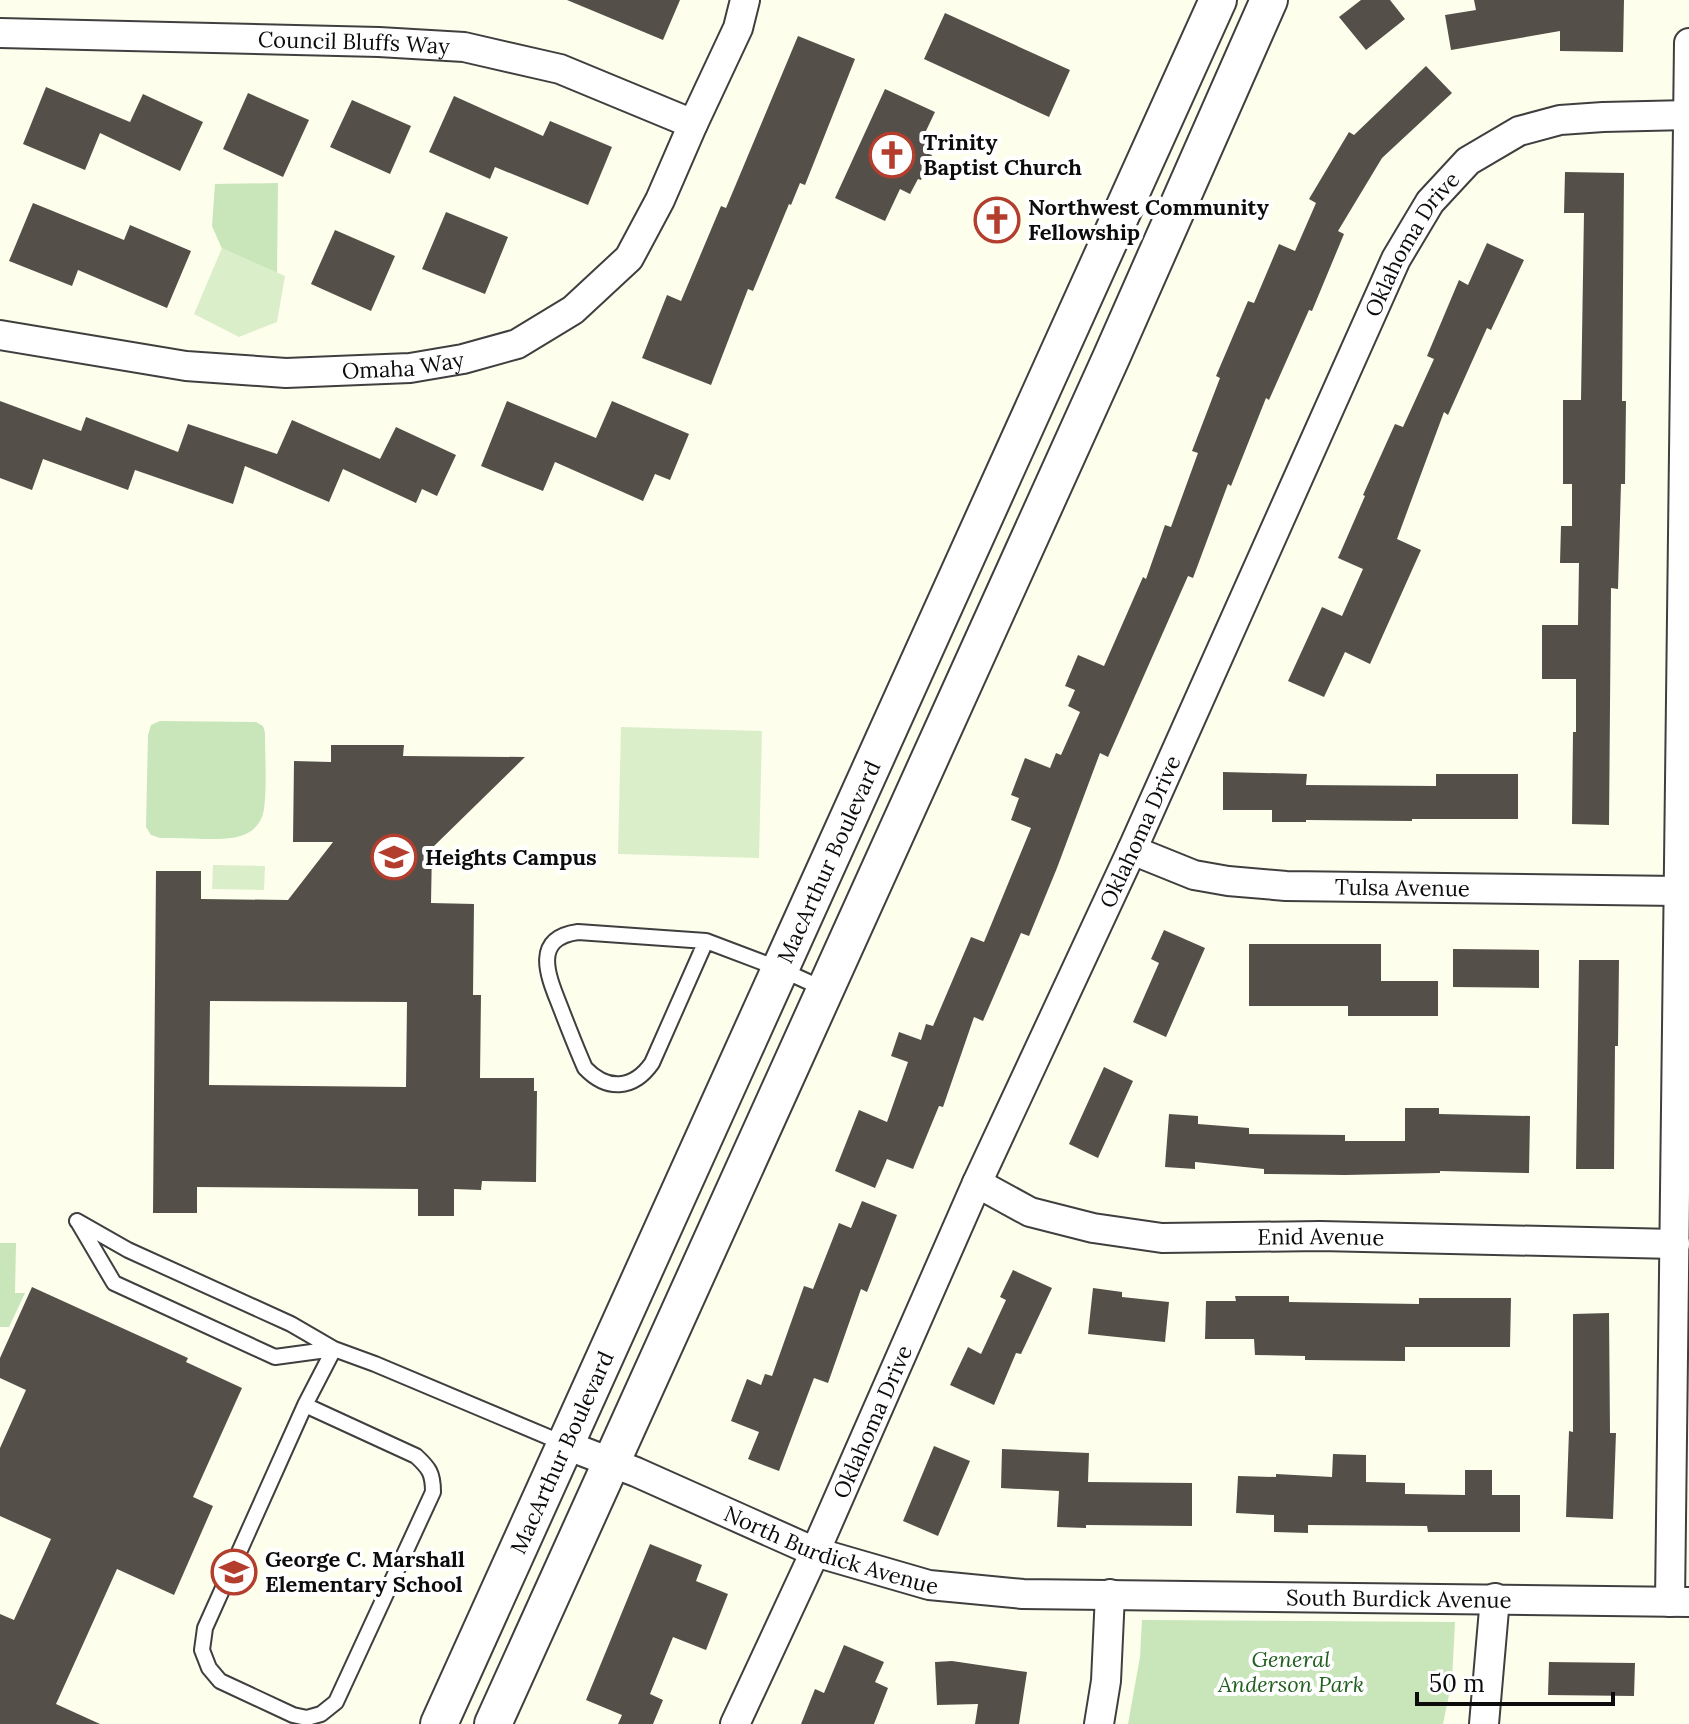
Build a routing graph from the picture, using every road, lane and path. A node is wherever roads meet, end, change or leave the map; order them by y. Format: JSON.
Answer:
{"nodes":[{"id":1,"x":745,"y":0,"type":"edge"},
{"id":2,"x":1218,"y":0,"type":"edge"},
{"id":3,"x":1269,"y":0,"type":"edge"},
{"id":4,"x":0,"y":33,"type":"edge"},
{"id":5,"x":1689,"y":43,"type":"edge"},
{"id":6,"x":1689,"y":115,"type":"edge"},
{"id":7,"x":693,"y":124,"type":"junction"},
{"id":8,"x":0,"y":335,"type":"edge"},
{"id":9,"x":1684,"y":847,"type":"edge"},
{"id":10,"x":1132,"y":850,"type":"junction"},
{"id":11,"x":1678,"y":891,"type":"junction"},
{"id":12,"x":706,"y":941,"type":"junction"},
{"id":13,"x":780,"y":969,"type":"junction"},
{"id":14,"x":824,"y":990,"type":"junction"},
{"id":15,"x":977,"y":1183,"type":"junction"},
{"id":16,"x":1675,"y":1244,"type":"junction"},
{"id":17,"x":334,"y":1349,"type":"junction"},
{"id":18,"x":305,"y":1405,"type":"junction"},
{"id":19,"x":566,"y":1445,"type":"junction"},
{"id":20,"x":610,"y":1462,"type":"junction"},
{"id":21,"x":815,"y":1552,"type":"junction"},
{"id":22,"x":1110,"y":1594,"type":"junction"},
{"id":23,"x":1495,"y":1598,"type":"junction"},
{"id":24,"x":1680,"y":1602,"type":"edge"},
{"id":25,"x":439,"y":1724,"type":"edge"},
{"id":26,"x":493,"y":1724,"type":"edge"},
{"id":27,"x":735,"y":1724,"type":"edge"},
{"id":28,"x":1099,"y":1724,"type":"edge"},
{"id":29,"x":1484,"y":1724,"type":"edge"}],
"edges":[{"from":1,"to":7,"type":"street","name":"Omaha Way"},
{"from":2,"to":13,"type":"street","name":"MacArthur Boulevard"},
{"from":3,"to":14,"type":"street"},
{"from":4,"to":7,"type":"street","name":"Council Bluffs Way"},
{"from":5,"to":6,"type":"street"},
{"from":6,"to":9,"type":"street"},
{"from":6,"to":10,"type":"street","name":"Oklahoma Drive"},
{"from":7,"to":8,"type":"street","name":"Omaha Way"},
{"from":9,"to":11,"type":"street"},
{"from":10,"to":11,"type":"street","name":"Tulsa Avenue"},
{"from":10,"to":15,"type":"street","name":"Oklahoma Drive"},
{"from":11,"to":16,"type":"street"},
{"from":12,"to":12,"type":"lane"},
{"from":12,"to":13,"type":"lane"},
{"from":13,"to":14,"type":"lane"},
{"from":13,"to":19,"type":"street","name":"MacArthur Boulevard"},
{"from":14,"to":20,"type":"street"},
{"from":15,"to":16,"type":"street","name":"Enid Avenue"},
{"from":15,"to":21,"type":"street","name":"Oklahoma Drive"},
{"from":16,"to":24,"type":"street"},
{"from":17,"to":17,"type":"lane"},
{"from":17,"to":18,"type":"lane"},
{"from":17,"to":19,"type":"lane"},
{"from":18,"to":18,"type":"lane"},
{"from":19,"to":20,"type":"street","name":"North Burdick Avenue"},
{"from":19,"to":25,"type":"street","name":"MacArthur Boulevard"},
{"from":20,"to":21,"type":"street","name":"North Burdick Avenue"},
{"from":20,"to":26,"type":"street"},
{"from":21,"to":22,"type":"street","name":"North Burdick Avenue"},
{"from":21,"to":27,"type":"street","name":"Oklahoma Drive"},
{"from":22,"to":23,"type":"street","name":"South Burdick Avenue"},
{"from":22,"to":28,"type":"street"},
{"from":23,"to":24,"type":"street","name":"South Burdick Avenue"},
{"from":23,"to":29,"type":"street"}]}
